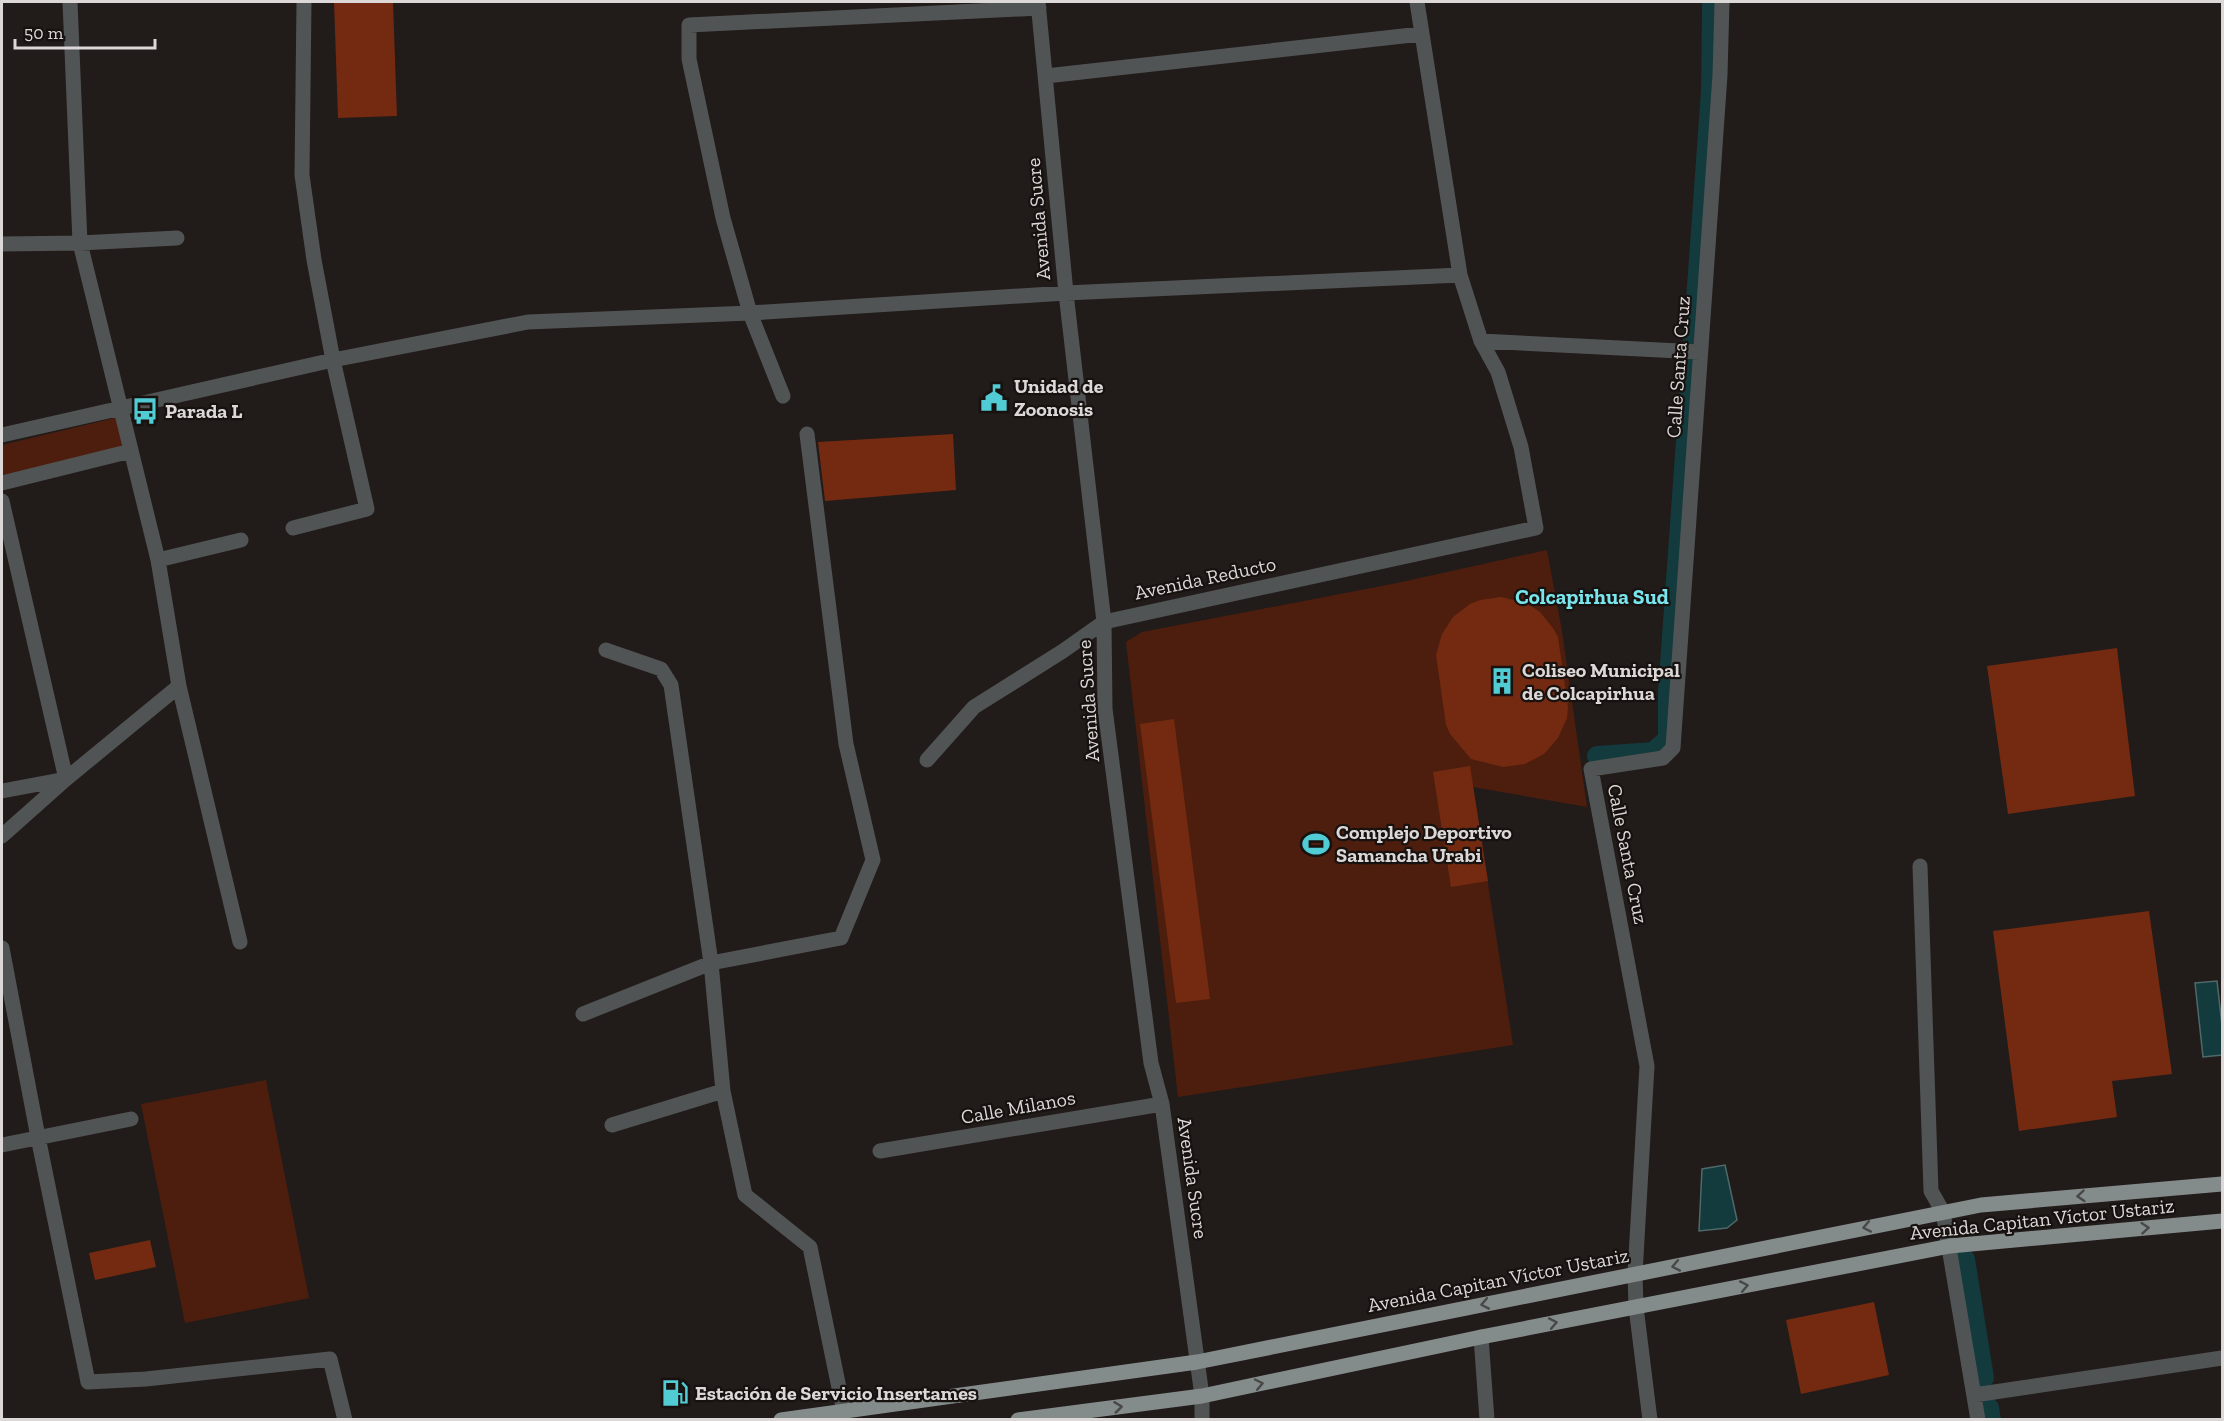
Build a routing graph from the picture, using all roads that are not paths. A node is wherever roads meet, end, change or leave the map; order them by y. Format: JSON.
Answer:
{"nodes":[{"id":1,"x":70,"y":2,"type":"edge"},
{"id":2,"x":304,"y":2,"type":"edge"},
{"id":3,"x":1417,"y":2,"type":"edge"},
{"id":4,"x":1722,"y":2,"type":"edge"},
{"id":5,"x":1038,"y":5,"type":"edge"},
{"id":6,"x":850,"y":9,"type":"edge"},
{"id":7,"x":1421,"y":34,"type":"junction"},
{"id":8,"x":1046,"y":76,"type":"junction"},
{"id":9,"x":177,"y":238,"type":"dead end"},
{"id":10,"x":80,"y":243,"type":"junction"},
{"id":11,"x":2,"y":244,"type":"edge"},
{"id":12,"x":1460,"y":274,"type":"junction"},
{"id":13,"x":1066,"y":293,"type":"junction"},
{"id":14,"x":750,"y":313,"type":"junction"},
{"id":15,"x":1481,"y":341,"type":"junction"},
{"id":16,"x":1700,"y":352,"type":"junction"},
{"id":17,"x":333,"y":360,"type":"junction"},
{"id":18,"x":783,"y":396,"type":"dead end"},
{"id":19,"x":120,"y":409,"type":"junction"},
{"id":20,"x":807,"y":434,"type":"dead end"},
{"id":21,"x":2,"y":435,"type":"edge"},
{"id":22,"x":131,"y":451,"type":"junction"},
{"id":23,"x":2,"y":483,"type":"edge"},
{"id":24,"x":2,"y":503,"type":"edge"},
{"id":25,"x":293,"y":528,"type":"dead end"},
{"id":26,"x":241,"y":540,"type":"dead end"},
{"id":27,"x":158,"y":560,"type":"junction"},
{"id":28,"x":1104,"y":622,"type":"junction"},
{"id":29,"x":606,"y":650,"type":"dead end"},
{"id":30,"x":179,"y":686,"type":"junction"},
{"id":31,"x":927,"y":760,"type":"dead end"},
{"id":32,"x":66,"y":779,"type":"junction"},
{"id":33,"x":2,"y":791,"type":"edge"},
{"id":34,"x":2,"y":836,"type":"edge"},
{"id":35,"x":1920,"y":866,"type":"dead end"},
{"id":36,"x":240,"y":942,"type":"dead end"},
{"id":37,"x":2,"y":948,"type":"edge"},
{"id":38,"x":711,"y":963,"type":"junction"},
{"id":39,"x":3,"y":965,"type":"edge"},
{"id":40,"x":583,"y":1014,"type":"dead end"},
{"id":41,"x":723,"y":1091,"type":"junction"},
{"id":42,"x":1162,"y":1104,"type":"junction"},
{"id":43,"x":131,"y":1119,"type":"dead end"},
{"id":44,"x":612,"y":1125,"type":"dead end"},
{"id":45,"x":38,"y":1137,"type":"junction"},
{"id":46,"x":2,"y":1144,"type":"edge"},
{"id":47,"x":880,"y":1151,"type":"dead end"},
{"id":48,"x":2223,"y":1184,"type":"edge"},
{"id":49,"x":1943,"y":1212,"type":"junction"},
{"id":50,"x":2223,"y":1221,"type":"edge"},
{"id":51,"x":1950,"y":1246,"type":"junction"},
{"id":52,"x":1635,"y":1274,"type":"junction"},
{"id":53,"x":1636,"y":1306,"type":"junction"},
{"id":54,"x":1481,"y":1337,"type":"junction"},
{"id":55,"x":2223,"y":1358,"type":"edge"},
{"id":56,"x":1197,"y":1362,"type":"junction"},
{"id":57,"x":1974,"y":1395,"type":"junction"},
{"id":58,"x":1202,"y":1396,"type":"junction"},
{"id":59,"x":844,"y":1412,"type":"junction"},
{"id":60,"x":345,"y":1419,"type":"edge"},
{"id":61,"x":781,"y":1419,"type":"edge"},
{"id":62,"x":1018,"y":1419,"type":"edge"},
{"id":63,"x":1202,"y":1419,"type":"edge"},
{"id":64,"x":1487,"y":1419,"type":"edge"},
{"id":65,"x":1650,"y":1419,"type":"edge"},
{"id":66,"x":1978,"y":1419,"type":"edge"}],
"edges":[{"from":1,"to":10,"type":"street"},
{"from":2,"to":17,"type":"street"},
{"from":3,"to":7,"type":"street"},
{"from":4,"to":16,"type":"street","name":"Calle Santa Cruz"},
{"from":5,"to":6,"type":"street"},
{"from":5,"to":8,"type":"street","name":"Avenida Sucre"},
{"from":6,"to":14,"type":"street"},
{"from":7,"to":8,"type":"street"},
{"from":7,"to":12,"type":"street"},
{"from":8,"to":13,"type":"street","name":"Avenida Sucre"},
{"from":9,"to":10,"type":"street"},
{"from":10,"to":11,"type":"street"},
{"from":10,"to":19,"type":"street"},
{"from":12,"to":13,"type":"street"},
{"from":12,"to":15,"type":"street"},
{"from":13,"to":14,"type":"street"},
{"from":13,"to":28,"type":"street","name":"Avenida Sucre"},
{"from":14,"to":17,"type":"street"},
{"from":14,"to":18,"type":"street"},
{"from":15,"to":16,"type":"street"},
{"from":15,"to":28,"type":"street","name":"Avenida Reducto"},
{"from":16,"to":52,"type":"street","name":"Calle Santa Cruz"},
{"from":17,"to":19,"type":"street"},
{"from":17,"to":25,"type":"street"},
{"from":19,"to":21,"type":"street"},
{"from":19,"to":22,"type":"street"},
{"from":20,"to":38,"type":"street"},
{"from":22,"to":23,"type":"street"},
{"from":22,"to":27,"type":"street"},
{"from":24,"to":32,"type":"street"},
{"from":26,"to":27,"type":"street"},
{"from":27,"to":30,"type":"street"},
{"from":28,"to":31,"type":"street","name":"Avenida Reducto"},
{"from":28,"to":42,"type":"street","name":"Avenida Sucre"},
{"from":29,"to":38,"type":"street"},
{"from":30,"to":32,"type":"street"},
{"from":30,"to":36,"type":"street"},
{"from":32,"to":33,"type":"street"},
{"from":32,"to":34,"type":"street"},
{"from":35,"to":49,"type":"street"},
{"from":37,"to":39,"type":"street"},
{"from":38,"to":40,"type":"street"},
{"from":38,"to":41,"type":"street"},
{"from":39,"to":45,"type":"street"},
{"from":41,"to":44,"type":"street"},
{"from":41,"to":59,"type":"street"},
{"from":42,"to":47,"type":"street","name":"Calle Milanos"},
{"from":42,"to":56,"type":"street","name":"Avenida Sucre"},
{"from":43,"to":45,"type":"street"},
{"from":45,"to":46,"type":"street"},
{"from":45,"to":60,"type":"street"},
{"from":48,"to":49,"type":"main road","name":"Avenida Capitan Víctor Ustariz","one_way":true},
{"from":49,"to":51,"type":"street"},
{"from":49,"to":52,"type":"main road","name":"Avenida Capitan Víctor Ustariz","one_way":true},
{"from":51,"to":50,"type":"main road","name":"Avenida Capitan Víctor Ustariz","one_way":true},
{"from":53,"to":51,"type":"main road","name":"Avenida Capitan Víctor Ustariz","one_way":true},
{"from":51,"to":57,"type":"street"},
{"from":52,"to":53,"type":"street","name":"Calle Santa Cruz"},
{"from":52,"to":56,"type":"main road","name":"Avenida Capitan Víctor Ustariz","one_way":true},
{"from":54,"to":53,"type":"main road","name":"Avenida Capitan Víctor Ustariz","one_way":true},
{"from":53,"to":65,"type":"street","name":"Calle Santa Cruz"},
{"from":58,"to":54,"type":"main road","name":"Avenida Capitan Víctor Ustariz","one_way":true},
{"from":54,"to":64,"type":"street"},
{"from":55,"to":57,"type":"street"},
{"from":56,"to":58,"type":"street","name":"Avenida Sucre"},
{"from":56,"to":59,"type":"main road","name":"Avenida Capitan Víctor Ustariz"},
{"from":57,"to":66,"type":"street"},
{"from":62,"to":58,"type":"main road","name":"Avenida Capitan Víctor Ustariz","one_way":true},
{"from":58,"to":63,"type":"street","name":"Avenida Sucre"},
{"from":59,"to":61,"type":"main road","name":"Avenida Capitan Víctor Ustariz"}]}
